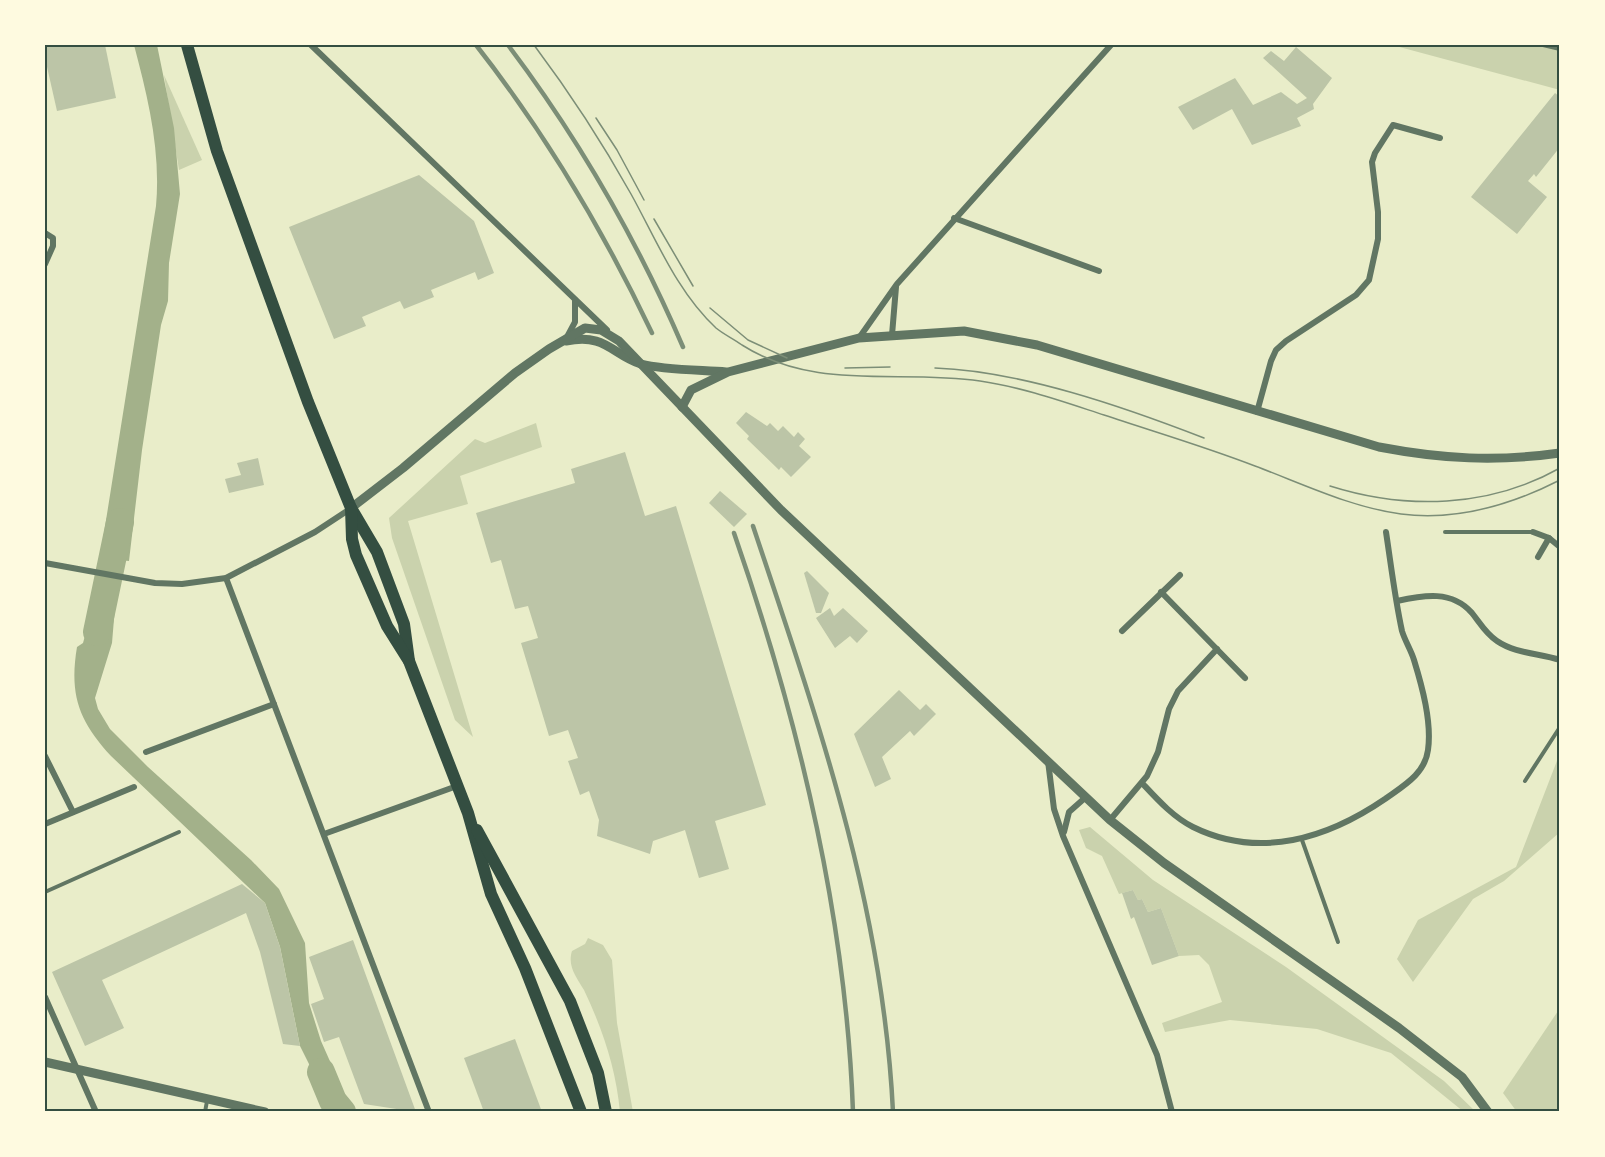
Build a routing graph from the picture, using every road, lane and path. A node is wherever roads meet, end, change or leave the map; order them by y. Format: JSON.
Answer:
{"nodes":[{"id":1,"x":187,"y":45,"type":"edge"},
{"id":2,"x":311,"y":45,"type":"edge"},
{"id":3,"x":1111,"y":45,"type":"edge"},
{"id":4,"x":1543,"y":45,"type":"edge"},
{"id":5,"x":1560,"y":49,"type":"edge"},
{"id":6,"x":1440,"y":138,"type":"dead end"},
{"id":7,"x":954,"y":218,"type":"junction"},
{"id":8,"x":45,"y":233,"type":"edge"},
{"id":9,"x":45,"y":264,"type":"edge"},
{"id":10,"x":1099,"y":271,"type":"dead end"},
{"id":11,"x":897,"y":284,"type":"junction"},
{"id":12,"x":575,"y":300,"type":"junction"},
{"id":13,"x":892,"y":335,"type":"junction"},
{"id":14,"x":859,"y":338,"type":"junction"},
{"id":15,"x":564,"y":341,"type":"junction"},
{"id":16,"x":619,"y":341,"type":"junction"},
{"id":17,"x":641,"y":364,"type":"junction"},
{"id":18,"x":728,"y":372,"type":"junction"},
{"id":19,"x":682,"y":407,"type":"junction"},
{"id":20,"x":1257,"y":412,"type":"junction"},
{"id":21,"x":1560,"y":453,"type":"edge"},
{"id":22,"x":351,"y":508,"type":"junction"},
{"id":23,"x":1386,"y":532,"type":"dead end"},
{"id":24,"x":1445,"y":532,"type":"dead end"},
{"id":25,"x":1533,"y":532,"type":"joint"},
{"id":26,"x":1549,"y":538,"type":"junction"},
{"id":27,"x":1560,"y":547,"type":"edge"},
{"id":28,"x":1538,"y":557,"type":"dead end"},
{"id":29,"x":45,"y":563,"type":"edge"},
{"id":30,"x":1180,"y":574,"type":"dead end"},
{"id":31,"x":226,"y":578,"type":"junction"},
{"id":32,"x":1161,"y":592,"type":"junction"},
{"id":33,"x":1397,"y":601,"type":"junction"},
{"id":34,"x":1122,"y":631,"type":"dead end"},
{"id":35,"x":1216,"y":649,"type":"junction"},
{"id":36,"x":1560,"y":660,"type":"edge"},
{"id":37,"x":409,"y":662,"type":"junction"},
{"id":38,"x":1245,"y":678,"type":"dead end"},
{"id":39,"x":274,"y":704,"type":"junction"},
{"id":40,"x":1560,"y":727,"type":"edge"},
{"id":41,"x":146,"y":752,"type":"dead end"},
{"id":42,"x":45,"y":756,"type":"edge"},
{"id":43,"x":1048,"y":761,"type":"junction"},
{"id":44,"x":1525,"y":781,"type":"dead end"},
{"id":45,"x":1142,"y":783,"type":"junction"},
{"id":46,"x":457,"y":786,"type":"junction"},
{"id":47,"x":134,"y":787,"type":"dead end"},
{"id":48,"x":1086,"y":796,"type":"junction"},
{"id":49,"x":72,"y":812,"type":"junction"},
{"id":50,"x":468,"y":813,"type":"junction"},
{"id":51,"x":1110,"y":820,"type":"junction"},
{"id":52,"x":45,"y":824,"type":"edge"},
{"id":53,"x":179,"y":832,"type":"dead end"},
{"id":54,"x":324,"y":834,"type":"junction"},
{"id":55,"x":1063,"y":836,"type":"junction"},
{"id":56,"x":1302,"y":840,"type":"junction"},
{"id":57,"x":45,"y":892,"type":"edge"},
{"id":58,"x":1338,"y":942,"type":"dead end"},
{"id":59,"x":45,"y":997,"type":"edge"},
{"id":60,"x":45,"y":1062,"type":"edge"},
{"id":61,"x":78,"y":1070,"type":"junction"},
{"id":62,"x":207,"y":1099,"type":"junction"},
{"id":63,"x":96,"y":1112,"type":"edge"},
{"id":64,"x":205,"y":1112,"type":"edge"},
{"id":65,"x":265,"y":1112,"type":"edge"},
{"id":66,"x":429,"y":1112,"type":"edge"},
{"id":67,"x":581,"y":1112,"type":"edge"},
{"id":68,"x":606,"y":1112,"type":"edge"},
{"id":69,"x":1172,"y":1112,"type":"edge"},
{"id":70,"x":1488,"y":1112,"type":"edge"}],
"edges":[{"from":1,"to":22,"type":"highway"},
{"from":2,"to":12,"type":"street"},
{"from":3,"to":7,"type":"street"},
{"from":4,"to":5,"type":"lane"},
{"from":6,"to":20,"type":"street"},
{"from":7,"to":10,"type":"street"},
{"from":7,"to":11,"type":"street"},
{"from":8,"to":9,"type":"street"},
{"from":11,"to":13,"type":"street"},
{"from":11,"to":14,"type":"street"},
{"from":12,"to":15,"type":"street"},
{"from":12,"to":16,"type":"street"},
{"from":13,"to":14,"type":"street"},
{"from":13,"to":20,"type":"street"},
{"from":14,"to":18,"type":"street"},
{"from":15,"to":16,"type":"street"},
{"from":15,"to":17,"type":"street"},
{"from":15,"to":22,"type":"street"},
{"from":16,"to":17,"type":"street"},
{"from":17,"to":18,"type":"street"},
{"from":17,"to":19,"type":"street"},
{"from":18,"to":19,"type":"street"},
{"from":19,"to":43,"type":"street"},
{"from":20,"to":21,"type":"street"},
{"from":22,"to":31,"type":"street"},
{"from":22,"to":37,"type":"highway"},
{"from":22,"to":37,"type":"highway"},
{"from":23,"to":33,"type":"street"},
{"from":24,"to":25,"type":"lane"},
{"from":25,"to":26,"type":"street"},
{"from":26,"to":27,"type":"street"},
{"from":26,"to":28,"type":"street"},
{"from":29,"to":31,"type":"street"},
{"from":30,"to":32,"type":"street"},
{"from":31,"to":39,"type":"street"},
{"from":32,"to":34,"type":"street"},
{"from":32,"to":35,"type":"street"},
{"from":33,"to":36,"type":"street"},
{"from":33,"to":56,"type":"street"},
{"from":35,"to":38,"type":"street"},
{"from":35,"to":45,"type":"street"},
{"from":37,"to":46,"type":"highway"},
{"from":39,"to":41,"type":"street"},
{"from":39,"to":54,"type":"street"},
{"from":40,"to":44,"type":"lane"},
{"from":42,"to":49,"type":"street"},
{"from":43,"to":48,"type":"street"},
{"from":43,"to":55,"type":"street"},
{"from":45,"to":51,"type":"street"},
{"from":45,"to":56,"type":"street"},
{"from":46,"to":50,"type":"highway"},
{"from":46,"to":54,"type":"street"},
{"from":47,"to":49,"type":"street"},
{"from":48,"to":51,"type":"street"},
{"from":48,"to":55,"type":"street"},
{"from":49,"to":52,"type":"street"},
{"from":50,"to":67,"type":"highway"},
{"from":50,"to":68,"type":"highway"},
{"from":51,"to":70,"type":"street"},
{"from":53,"to":57,"type":"lane"},
{"from":54,"to":66,"type":"street"},
{"from":55,"to":69,"type":"street"},
{"from":56,"to":58,"type":"lane"},
{"from":59,"to":61,"type":"street"},
{"from":60,"to":61,"type":"street"},
{"from":61,"to":62,"type":"street"},
{"from":61,"to":63,"type":"street"},
{"from":62,"to":64,"type":"lane"},
{"from":62,"to":65,"type":"street"}]}
